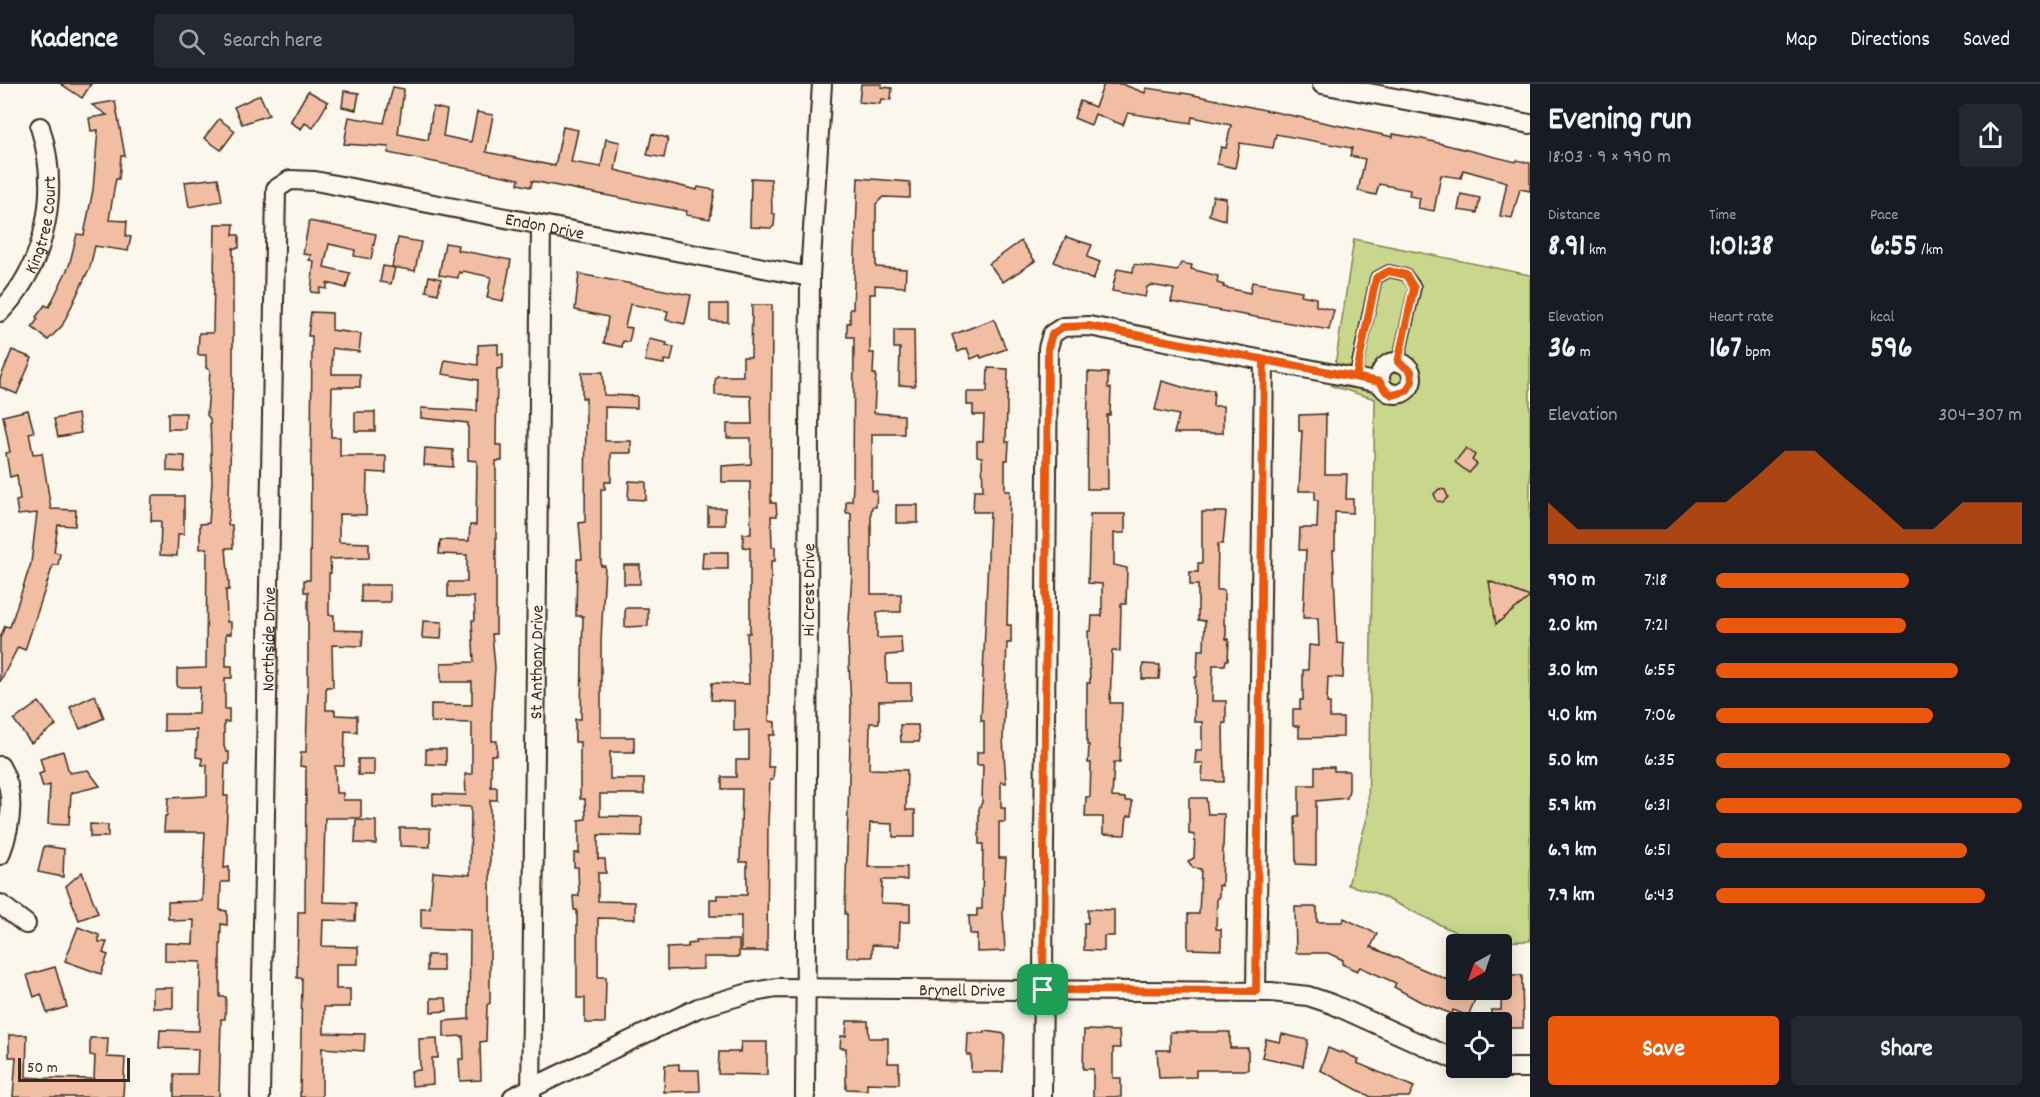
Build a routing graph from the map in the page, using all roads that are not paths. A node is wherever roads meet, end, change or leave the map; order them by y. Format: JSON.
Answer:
{"nodes":[{"id":1,"x":822,"y":84,"type":"edge"},
{"id":2,"x":1322,"y":84,"type":"edge"},
{"id":3,"x":1380,"y":90,"type":"edge"},
{"id":4,"x":1530,"y":124,"type":"edge"},
{"id":5,"x":40,"y":127,"type":"dead end"},
{"id":6,"x":279,"y":185,"type":"joint"},
{"id":7,"x":541,"y":226,"type":"junction"},
{"id":8,"x":810,"y":277,"type":"junction"},
{"id":9,"x":0,"y":312,"type":"edge"},
{"id":10,"x":1264,"y":360,"type":"junction"},
{"id":11,"x":1398,"y":362,"type":"junction"},
{"id":12,"x":1356,"y":377,"type":"junction"},
{"id":13,"x":1380,"y":382,"type":"junction"},
{"id":14,"x":0,"y":766,"type":"edge"},
{"id":15,"x":0,"y":855,"type":"edge"},
{"id":16,"x":0,"y":904,"type":"edge"},
{"id":17,"x":26,"y":924,"type":"dead end"},
{"id":18,"x":806,"y":988,"type":"junction"},
{"id":19,"x":1043,"y":990,"type":"junction"},
{"id":20,"x":1256,"y":991,"type":"junction"},
{"id":21,"x":1446,"y":1055,"type":"edge"},
{"id":22,"x":1512,"y":1068,"type":"edge"},
{"id":23,"x":1530,"y":1068,"type":"edge"},
{"id":24,"x":531,"y":1092,"type":"edge"},
{"id":25,"x":260,"y":1097,"type":"edge"},
{"id":26,"x":513,"y":1097,"type":"edge"},
{"id":27,"x":805,"y":1097,"type":"edge"},
{"id":28,"x":1042,"y":1097,"type":"edge"}],
"edges":[{"from":1,"to":8,"type":"street","name":"Hi Crest Drive"},
{"from":2,"to":3,"type":"street"},
{"from":3,"to":4,"type":"street"},
{"from":5,"to":9,"type":"street","name":"Kingtree Court"},
{"from":6,"to":7,"type":"street","name":"Endon Drive"},
{"from":6,"to":25,"type":"street","name":"Northside Drive"},
{"from":7,"to":8,"type":"street","name":"Endon Drive"},
{"from":7,"to":24,"type":"street","name":"St Anthony Drive"},
{"from":8,"to":18,"type":"street","name":"Hi Crest Drive"},
{"from":10,"to":12,"type":"street"},
{"from":10,"to":19,"type":"street"},
{"from":10,"to":20,"type":"street"},
{"from":11,"to":12,"type":"lane"},
{"from":11,"to":13,"type":"street"},
{"from":11,"to":13,"type":"street"},
{"from":12,"to":13,"type":"street"},
{"from":14,"to":15,"type":"street"},
{"from":16,"to":17,"type":"street"},
{"from":18,"to":19,"type":"street","name":"Brynell Drive"},
{"from":18,"to":24,"type":"street","name":"Brynell Drive"},
{"from":18,"to":27,"type":"street","name":"Hi Crest Drive"},
{"from":19,"to":20,"type":"street","name":"Brynell Drive"},
{"from":19,"to":28,"type":"street"},
{"from":20,"to":21,"type":"street","name":"Brynell Drive"},
{"from":22,"to":23,"type":"street"},
{"from":24,"to":26,"type":"street","name":"Brynell Drive"}]}
